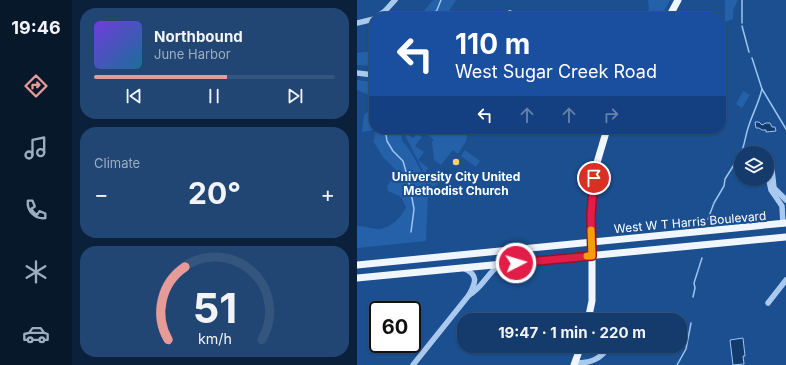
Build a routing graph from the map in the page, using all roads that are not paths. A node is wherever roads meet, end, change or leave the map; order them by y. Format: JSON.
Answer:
{"nodes":[{"id":1,"x":395,"y":0,"type":"edge"},
{"id":2,"x":678,"y":0,"type":"edge"},
{"id":3,"x":384,"y":12,"type":"edge"},
{"id":4,"x":672,"y":12,"type":"edge"},
{"id":5,"x":369,"y":20,"type":"edge"},
{"id":6,"x":357,"y":24,"type":"edge"},
{"id":7,"x":357,"y":73,"type":"edge"},
{"id":8,"x":369,"y":74,"type":"edge"},
{"id":9,"x":604,"y":134,"type":"edge"},
{"id":10,"x":770,"y":186,"type":"edge"},
{"id":11,"x":774,"y":186,"type":"edge"},
{"id":12,"x":786,"y":200,"type":"edge"},
{"id":13,"x":785,"y":224,"type":"edge"},
{"id":14,"x":786,"y":238,"type":"edge"},
{"id":15,"x":592,"y":242,"type":"junction"},
{"id":16,"x":592,"y":256,"type":"junction"},
{"id":17,"x":357,"y":265,"type":"edge"},
{"id":18,"x":500,"y":265,"type":"junction"},
{"id":19,"x":463,"y":268,"type":"junction"},
{"id":20,"x":357,"y":278,"type":"edge"},
{"id":21,"x":786,"y":280,"type":"edge"},
{"id":22,"x":469,"y":295,"type":"junction"},
{"id":23,"x":769,"y":303,"type":"dead end"},
{"id":24,"x":589,"y":313,"type":"edge"},
{"id":25,"x":578,"y":353,"type":"edge"},
{"id":26,"x":604,"y":353,"type":"edge"},
{"id":27,"x":574,"y":364,"type":"edge"},
{"id":28,"x":413,"y":365,"type":"edge"}],
"edges":[{"from":1,"to":3,"type":"street"},
{"from":2,"to":4,"type":"main road"},
{"from":5,"to":6,"type":"street"},
{"from":7,"to":8,"type":"street"},
{"from":9,"to":15,"type":"main road"},
{"from":10,"to":13,"type":"street"},
{"from":11,"to":12,"type":"street"},
{"from":13,"to":15,"type":"main road","name":"West W T Harris Boulevard"},
{"from":14,"to":16,"type":"main road","name":"West W T Harris Boulevard"},
{"from":15,"to":16,"type":"main road"},
{"from":15,"to":17,"type":"main road","name":"West W T Harris Boulevard"},
{"from":16,"to":18,"type":"main road","name":"West W T Harris Boulevard"},
{"from":16,"to":24,"type":"main road"},
{"from":18,"to":19,"type":"main road","name":"West W T Harris Boulevard"},
{"from":18,"to":22,"type":"street"},
{"from":19,"to":20,"type":"main road","name":"West W T Harris Boulevard"},
{"from":19,"to":22,"type":"street"},
{"from":21,"to":23,"type":"street"},
{"from":22,"to":28,"type":"street"},
{"from":25,"to":27,"type":"main road"},
{"from":26,"to":27,"type":"street"}]}
